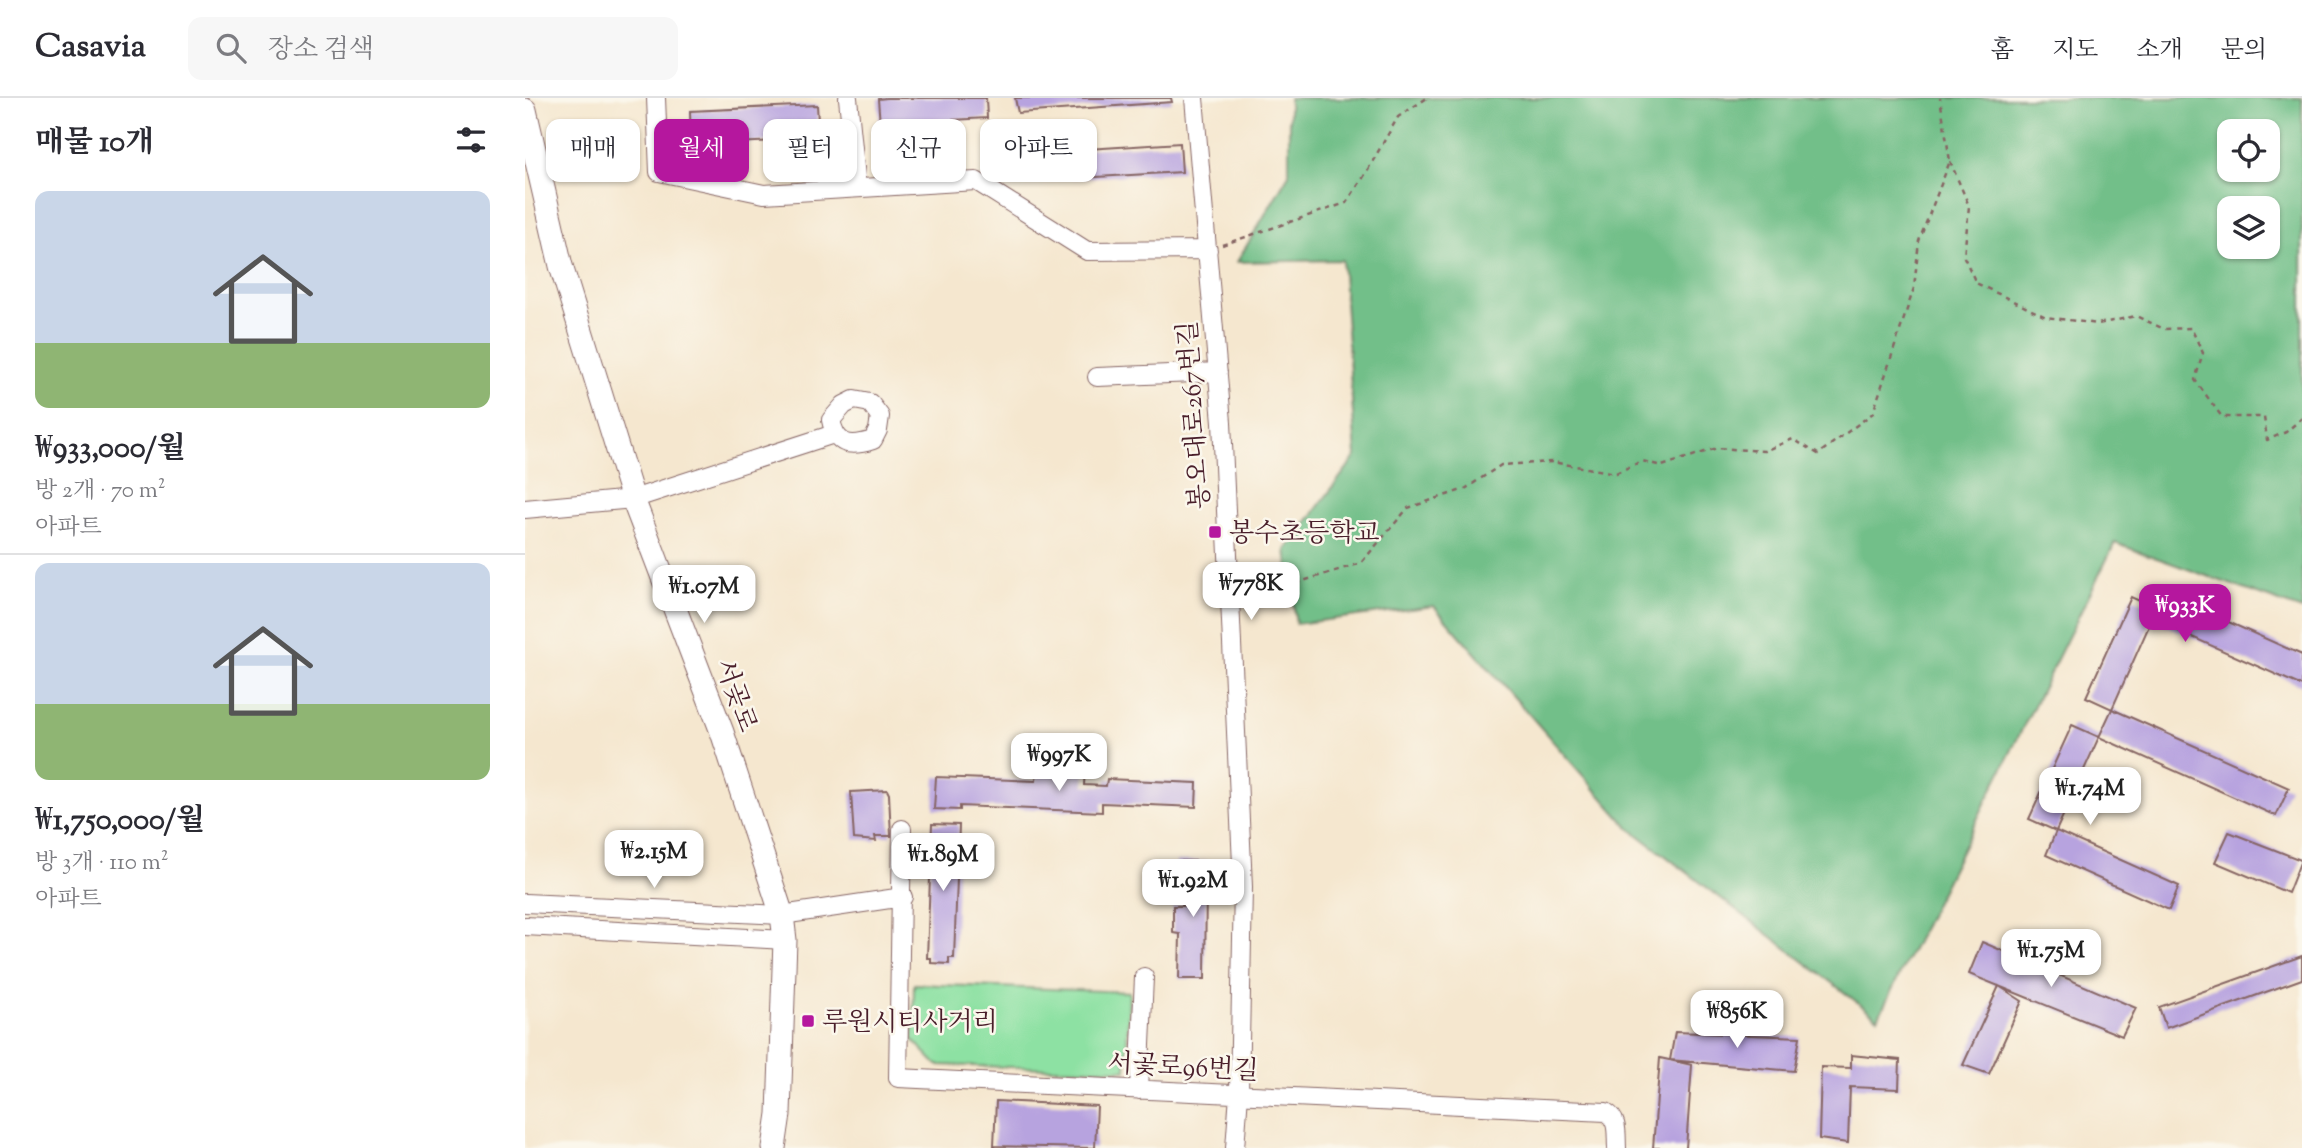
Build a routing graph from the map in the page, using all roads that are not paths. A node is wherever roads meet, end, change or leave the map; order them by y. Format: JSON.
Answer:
{"nodes":[{"id":1,"x":656,"y":98,"type":"edge"},
{"id":2,"x":848,"y":98,"type":"edge"},
{"id":3,"x":1194,"y":98,"type":"edge"},
{"id":4,"x":525,"y":110,"type":"edge"},
{"id":5,"x":857,"y":188,"type":"junction"},
{"id":6,"x":1208,"y":250,"type":"junction"},
{"id":7,"x":1218,"y":372,"type":"junction"},
{"id":8,"x":1097,"y":377,"type":"dead end"},
{"id":9,"x":834,"y":434,"type":"dead end"},
{"id":10,"x":633,"y":499,"type":"junction"},
{"id":11,"x":525,"y":509,"type":"edge"},
{"id":12,"x":902,"y":829,"type":"dead end"},
{"id":13,"x":903,"y":897,"type":"junction"},
{"id":14,"x":525,"y":903,"type":"edge"},
{"id":15,"x":782,"y":915,"type":"junction"},
{"id":16,"x":525,"y":926,"type":"edge"},
{"id":17,"x":785,"y":940,"type":"junction"},
{"id":18,"x":1144,"y":976,"type":"dead end"},
{"id":19,"x":1139,"y":1090,"type":"junction"},
{"id":20,"x":1239,"y":1094,"type":"junction"},
{"id":21,"x":775,"y":1148,"type":"edge"},
{"id":22,"x":1235,"y":1148,"type":"edge"},
{"id":23,"x":1617,"y":1148,"type":"edge"}],
"edges":[{"from":1,"to":5,"type":"street"},
{"from":2,"to":5,"type":"street"},
{"from":3,"to":6,"type":"street","name":"봉오대로267번길"},
{"from":4,"to":10,"type":"main road","name":"서곶로"},
{"from":5,"to":6,"type":"street"},
{"from":6,"to":7,"type":"street","name":"봉오대로267번길"},
{"from":7,"to":8,"type":"street"},
{"from":7,"to":20,"type":"street","name":"봉오대로267번길"},
{"from":9,"to":10,"type":"street"},
{"from":10,"to":11,"type":"street"},
{"from":10,"to":15,"type":"main road","name":"서곶로"},
{"from":12,"to":13,"type":"street","name":"서곷로96번길"},
{"from":13,"to":15,"type":"street"},
{"from":13,"to":19,"type":"street","name":"서곷로96번길"},
{"from":14,"to":15,"type":"street"},
{"from":15,"to":17,"type":"main road","name":"서곶로"},
{"from":16,"to":17,"type":"street"},
{"from":17,"to":21,"type":"main road","name":"서곶로"},
{"from":18,"to":19,"type":"street"},
{"from":19,"to":20,"type":"street","name":"서곷로96번길"},
{"from":20,"to":22,"type":"street","name":"봉오대로267번길"},
{"from":20,"to":23,"type":"street","name":"서곷로96번길"}]}
